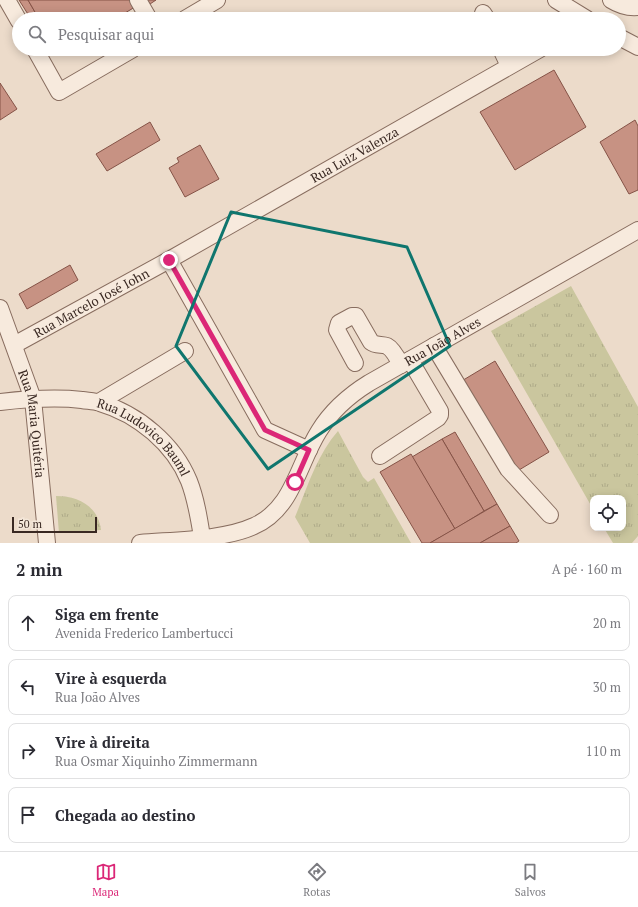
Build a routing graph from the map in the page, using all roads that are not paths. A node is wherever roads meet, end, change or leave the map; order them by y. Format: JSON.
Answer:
{"nodes":[{"id":1,"x":7,"y":0,"type":"edge"},
{"id":2,"x":138,"y":0,"type":"edge"},
{"id":3,"x":217,"y":0,"type":"edge"},
{"id":4,"x":556,"y":0,"type":"edge"},
{"id":5,"x":611,"y":0,"type":"edge"},
{"id":6,"x":638,"y":7,"type":"edge"},
{"id":7,"x":14,"y":12,"type":"edge"},
{"id":8,"x":144,"y":12,"type":"edge"},
{"id":9,"x":197,"y":12,"type":"edge"},
{"id":10,"x":576,"y":12,"type":"edge"},
{"id":11,"x":626,"y":40,"type":"edge"},
{"id":12,"x":638,"y":47,"type":"edge"},
{"id":13,"x":39,"y":56,"type":"edge"},
{"id":14,"x":121,"y":56,"type":"edge"},
{"id":15,"x":504,"y":56,"type":"edge"},
{"id":16,"x":527,"y":56,"type":"edge"},
{"id":17,"x":509,"y":66,"type":"junction"},
{"id":18,"x":638,"y":230,"type":"edge"},
{"id":19,"x":169,"y":260,"type":"junction"},
{"id":20,"x":0,"y":308,"type":"edge"},
{"id":21,"x":14,"y":344,"type":"junction"},
{"id":22,"x":434,"y":346,"type":"junction"},
{"id":23,"x":185,"y":351,"type":"dead end"},
{"id":24,"x":406,"y":362,"type":"junction"},
{"id":25,"x":355,"y":363,"type":"dead end"},
{"id":26,"x":33,"y":398,"type":"junction"},
{"id":27,"x":0,"y":402,"type":"edge"},
{"id":28,"x":99,"y":402,"type":"junction"},
{"id":29,"x":309,"y":450,"type":"junction"},
{"id":30,"x":380,"y":456,"type":"dead end"},
{"id":31,"x":550,"y":515,"type":"dead end"},
{"id":32,"x":202,"y":537,"type":"junction"},
{"id":33,"x":243,"y":537,"type":"edge"},
{"id":34,"x":47,"y":543,"type":"edge"},
{"id":35,"x":140,"y":543,"type":"edge"}],
"edges":[{"from":1,"to":7,"type":"street"},
{"from":2,"to":8,"type":"street"},
{"from":3,"to":9,"type":"street"},
{"from":4,"to":10,"type":"street"},
{"from":5,"to":6,"type":"street"},
{"from":11,"to":12,"type":"street"},
{"from":13,"to":14,"type":"street"},
{"from":15,"to":17,"type":"street"},
{"from":16,"to":17,"type":"street","name":"Rua Luiz Valenza"},
{"from":17,"to":19,"type":"street","name":"Rua Luiz Valenza"},
{"from":18,"to":22,"type":"street","name":"Rua João Alves"},
{"from":19,"to":21,"type":"street","name":"Rua Marcelo José Iohn"},
{"from":19,"to":29,"type":"street"},
{"from":20,"to":21,"type":"street","name":"Rua Maria Quitéria"},
{"from":21,"to":26,"type":"street","name":"Rua Maria Quitéria"},
{"from":22,"to":24,"type":"street","name":"Rua João Alves"},
{"from":22,"to":31,"type":"street"},
{"from":23,"to":28,"type":"street"},
{"from":24,"to":25,"type":"street"},
{"from":24,"to":29,"type":"street","name":"Rua João Alves"},
{"from":24,"to":30,"type":"street"},
{"from":26,"to":27,"type":"street","name":"Rua Ludovico Bauml"},
{"from":26,"to":28,"type":"street","name":"Rua Ludovico Bauml"},
{"from":26,"to":34,"type":"street","name":"Rua Maria Quitéria"},
{"from":28,"to":32,"type":"street","name":"Rua Ludovico Bauml"},
{"from":29,"to":33,"type":"street","name":"Rua João Alves"},
{"from":32,"to":33,"type":"street","name":"Rua João Alves"},
{"from":32,"to":35,"type":"street","name":"Rua João Alves"}]}
